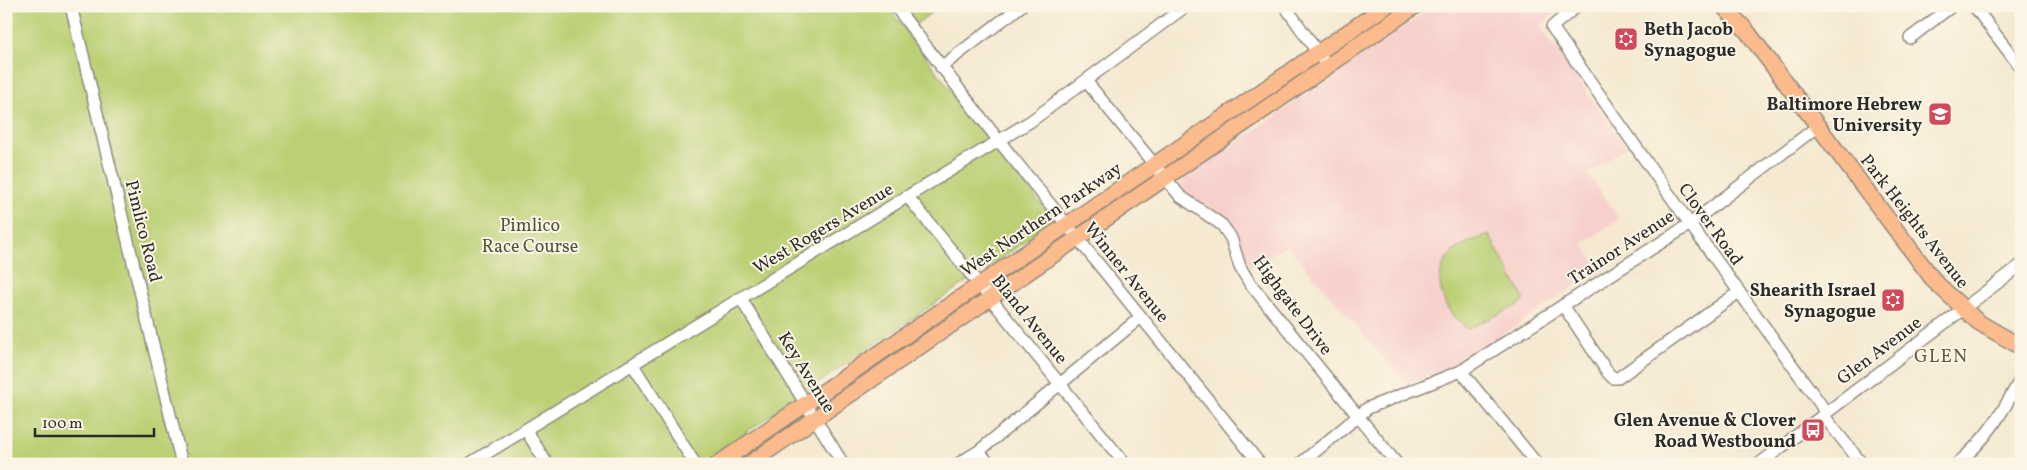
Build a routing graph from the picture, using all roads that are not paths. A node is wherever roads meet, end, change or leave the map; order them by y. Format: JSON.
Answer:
{"nodes":[{"id":1,"x":71,"y":6,"type":"edge"},
{"id":2,"x":895,"y":6,"type":"edge"},
{"id":3,"x":1021,"y":6,"type":"edge"},
{"id":4,"x":1186,"y":6,"type":"edge"},
{"id":5,"x":1285,"y":6,"type":"edge"},
{"id":6,"x":1386,"y":6,"type":"edge"},
{"id":7,"x":1415,"y":6,"type":"edge"},
{"id":8,"x":1577,"y":6,"type":"edge"},
{"id":9,"x":1723,"y":6,"type":"edge"},
{"id":10,"x":1952,"y":6,"type":"edge"},
{"id":11,"x":1974,"y":6,"type":"edge"},
{"id":12,"x":1910,"y":38,"type":"dead end"},
{"id":13,"x":1318,"y":53,"type":"junction"},
{"id":14,"x":1327,"y":66,"type":"junction"},
{"id":15,"x":941,"y":67,"type":"junction"},
{"id":16,"x":2021,"y":68,"type":"edge"},
{"id":17,"x":1086,"y":81,"type":"junction"},
{"id":18,"x":1818,"y":126,"type":"junction"},
{"id":19,"x":999,"y":141,"type":"junction"},
{"id":20,"x":1154,"y":165,"type":"junction"},
{"id":21,"x":1164,"y":179,"type":"junction"},
{"id":22,"x":908,"y":197,"type":"junction"},
{"id":23,"x":1066,"y":224,"type":"junction"},
{"id":24,"x":1690,"y":224,"type":"junction"},
{"id":25,"x":1078,"y":238,"type":"junction"},
{"id":26,"x":2021,"y":265,"type":"edge"},
{"id":27,"x":979,"y":284,"type":"junction"},
{"id":28,"x":1739,"y":292,"type":"junction"},
{"id":29,"x":991,"y":298,"type":"junction"},
{"id":30,"x":741,"y":299,"type":"junction"},
{"id":31,"x":1564,"y":305,"type":"junction"},
{"id":32,"x":1962,"y":309,"type":"junction"},
{"id":33,"x":1141,"y":317,"type":"junction"},
{"id":34,"x":2021,"y":347,"type":"edge"},
{"id":35,"x":633,"y":364,"type":"junction"},
{"id":36,"x":1461,"y":371,"type":"junction"},
{"id":37,"x":2021,"y":378,"type":"edge"},
{"id":38,"x":1059,"y":383,"type":"junction"},
{"id":39,"x":805,"y":404,"type":"junction"},
{"id":40,"x":1825,"y":413,"type":"junction"},
{"id":41,"x":1358,"y":416,"type":"junction"},
{"id":42,"x":815,"y":419,"type":"junction"},
{"id":43,"x":526,"y":430,"type":"junction"},
{"id":44,"x":979,"y":451,"type":"junction"},
{"id":45,"x":182,"y":464,"type":"edge"},
{"id":46,"x":469,"y":464,"type":"edge"},
{"id":47,"x":548,"y":464,"type":"edge"},
{"id":48,"x":695,"y":464,"type":"edge"},
{"id":49,"x":718,"y":464,"type":"edge"},
{"id":50,"x":749,"y":464,"type":"edge"},
{"id":51,"x":843,"y":464,"type":"edge"},
{"id":52,"x":958,"y":464,"type":"edge"},
{"id":53,"x":989,"y":464,"type":"edge"},
{"id":54,"x":1124,"y":464,"type":"edge"},
{"id":55,"x":1260,"y":464,"type":"edge"},
{"id":56,"x":1300,"y":464,"type":"edge"},
{"id":57,"x":1396,"y":464,"type":"edge"},
{"id":58,"x":1537,"y":464,"type":"edge"},
{"id":59,"x":1759,"y":464,"type":"edge"},
{"id":60,"x":1862,"y":464,"type":"edge"},
{"id":61,"x":1957,"y":464,"type":"edge"}],
"edges":[{"from":1,"to":45,"type":"street","name":"Pimlico Road"},
{"from":2,"to":15,"type":"street","name":"Winner Avenue"},
{"from":3,"to":15,"type":"street"},
{"from":4,"to":17,"type":"street","name":"West Rogers Avenue"},
{"from":5,"to":13,"type":"street"},
{"from":6,"to":13,"type":"main road","name":"West Northern Parkway"},
{"from":7,"to":14,"type":"main road","name":"West Northern Parkway"},
{"from":8,"to":24,"type":"street","name":"Clover Road"},
{"from":9,"to":18,"type":"main road","name":"Park Heights Avenue"},
{"from":10,"to":12,"type":"street"},
{"from":11,"to":16,"type":"street"},
{"from":13,"to":14,"type":"street"},
{"from":13,"to":20,"type":"main road","name":"West Northern Parkway"},
{"from":14,"to":21,"type":"main road","name":"West Northern Parkway"},
{"from":15,"to":19,"type":"street","name":"Winner Avenue"},
{"from":17,"to":19,"type":"street","name":"West Rogers Avenue"},
{"from":17,"to":20,"type":"street","name":"Highgate Drive"},
{"from":18,"to":24,"type":"street","name":"Trainor Avenue"},
{"from":18,"to":32,"type":"main road","name":"Park Heights Avenue"},
{"from":19,"to":22,"type":"street","name":"West Rogers Avenue"},
{"from":19,"to":23,"type":"street","name":"Winner Avenue"},
{"from":20,"to":21,"type":"street","name":"Highgate Drive"},
{"from":20,"to":23,"type":"main road","name":"West Northern Parkway"},
{"from":21,"to":25,"type":"main road","name":"West Northern Parkway"},
{"from":21,"to":41,"type":"street","name":"Highgate Drive"},
{"from":22,"to":27,"type":"street","name":"Bland Avenue"},
{"from":22,"to":30,"type":"street","name":"West Rogers Avenue"},
{"from":23,"to":25,"type":"street","name":"Winner Avenue"},
{"from":23,"to":27,"type":"main road","name":"West Northern Parkway"},
{"from":24,"to":28,"type":"street","name":"Clover Road"},
{"from":24,"to":31,"type":"street","name":"Trainor Avenue"},
{"from":25,"to":29,"type":"main road","name":"West Northern Parkway"},
{"from":25,"to":33,"type":"street","name":"Winner Avenue"},
{"from":26,"to":32,"type":"street","name":"Glen Avenue"},
{"from":27,"to":29,"type":"street","name":"Bland Avenue"},
{"from":27,"to":39,"type":"main road","name":"West Northern Parkway"},
{"from":28,"to":31,"type":"street"},
{"from":28,"to":40,"type":"street","name":"Clover Road"},
{"from":29,"to":38,"type":"street","name":"Bland Avenue"},
{"from":29,"to":42,"type":"main road","name":"West Northern Parkway"},
{"from":30,"to":35,"type":"street","name":"West Rogers Avenue"},
{"from":30,"to":39,"type":"street","name":"Key Avenue"},
{"from":31,"to":36,"type":"street","name":"Trainor Avenue"},
{"from":32,"to":34,"type":"main road","name":"Park Heights Avenue"},
{"from":32,"to":40,"type":"street","name":"Glen Avenue"},
{"from":33,"to":38,"type":"street"},
{"from":33,"to":55,"type":"street","name":"Winner Avenue"},
{"from":35,"to":43,"type":"street","name":"West Rogers Avenue"},
{"from":35,"to":48,"type":"street"},
{"from":36,"to":41,"type":"street","name":"Trainor Avenue"},
{"from":36,"to":58,"type":"street"},
{"from":37,"to":61,"type":"street"},
{"from":38,"to":44,"type":"street"},
{"from":38,"to":54,"type":"street","name":"Bland Avenue"},
{"from":39,"to":42,"type":"street","name":"Key Avenue"},
{"from":39,"to":49,"type":"main road","name":"West Northern Parkway"},
{"from":40,"to":59,"type":"street","name":"Glen Avenue"},
{"from":40,"to":60,"type":"street","name":"Clover Road"},
{"from":41,"to":56,"type":"street","name":"Trainor Avenue"},
{"from":41,"to":57,"type":"street","name":"Highgate Drive"},
{"from":42,"to":50,"type":"main road","name":"West Northern Parkway"},
{"from":42,"to":51,"type":"street","name":"Key Avenue"},
{"from":43,"to":46,"type":"street","name":"West Rogers Avenue"},
{"from":43,"to":47,"type":"street"},
{"from":44,"to":52,"type":"street"},
{"from":44,"to":53,"type":"street"}]}
